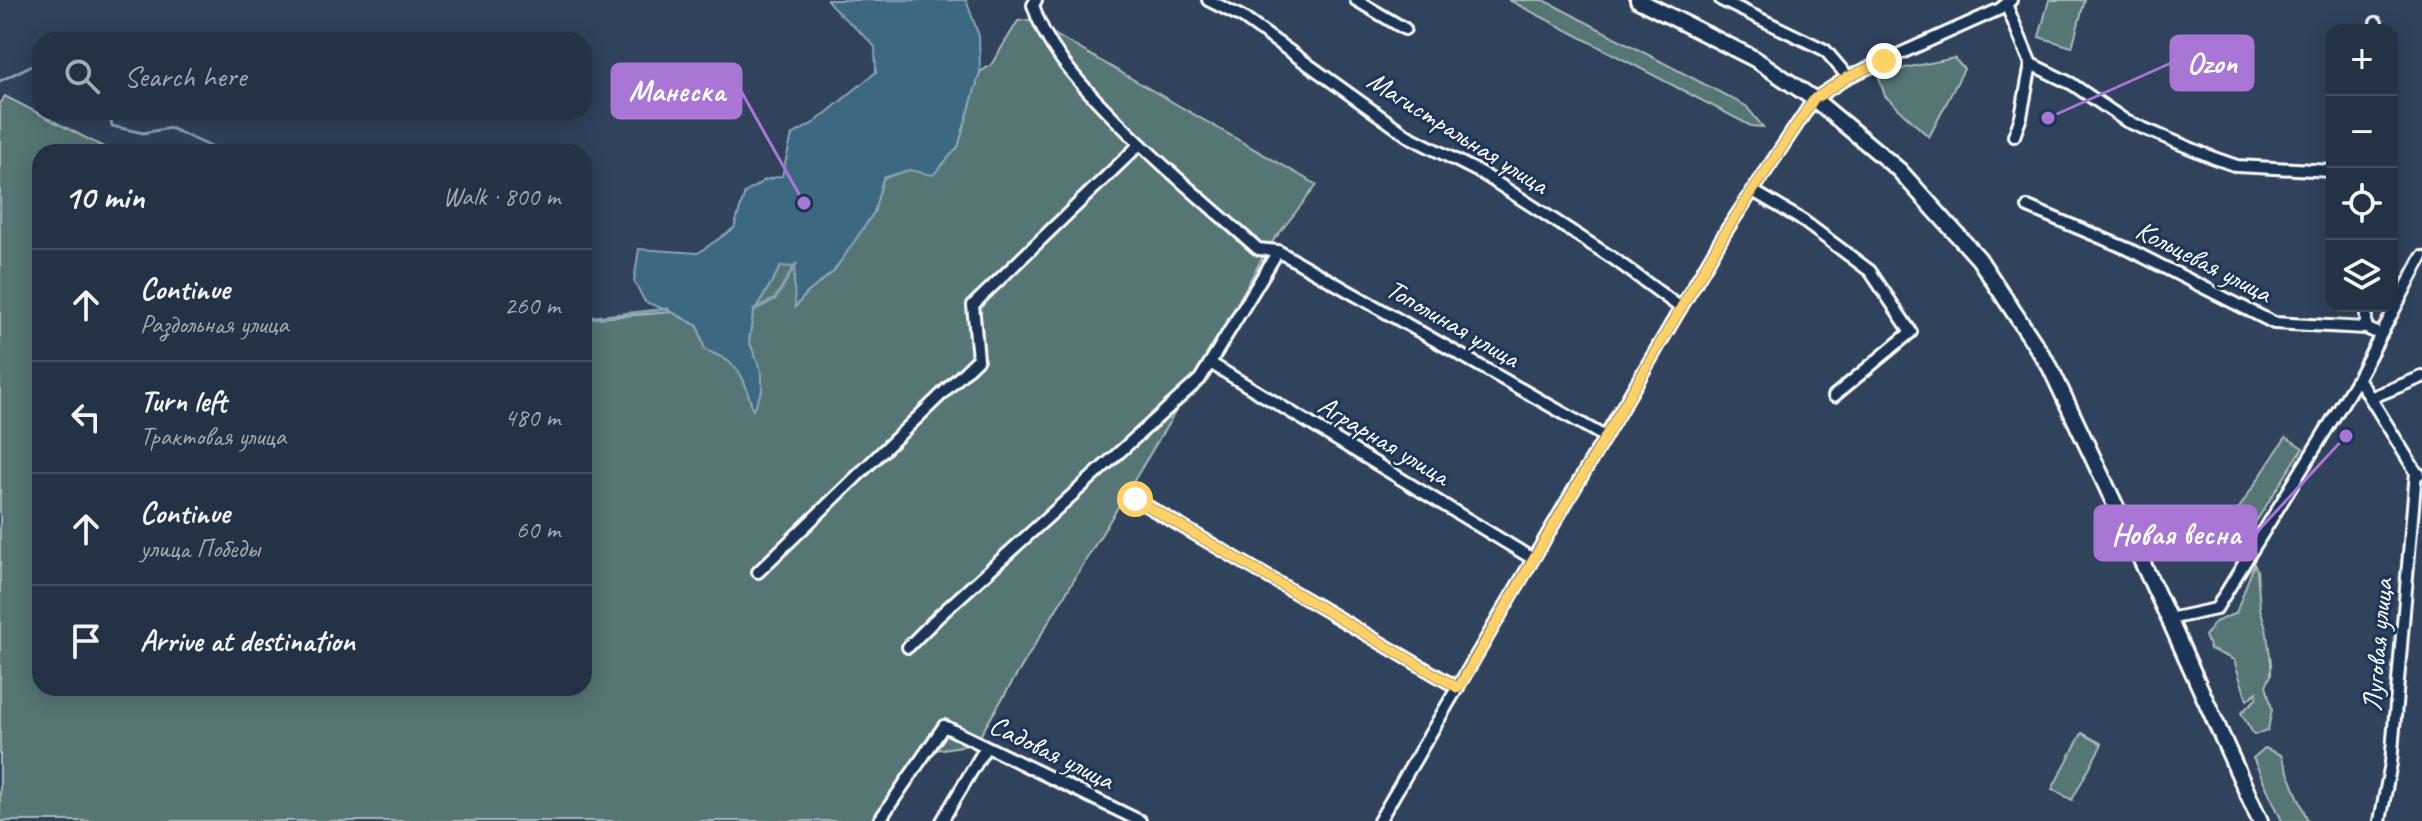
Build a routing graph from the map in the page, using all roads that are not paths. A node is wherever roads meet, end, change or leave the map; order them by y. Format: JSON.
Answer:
{"nodes":[{"id":1,"x":1036,"y":0,"type":"edge"},
{"id":2,"x":1208,"y":0,"type":"edge"},
{"id":3,"x":1356,"y":0,"type":"edge"},
{"id":4,"x":1638,"y":0,"type":"edge"},
{"id":5,"x":1721,"y":0,"type":"edge"},
{"id":6,"x":2008,"y":2,"type":"edge"},
{"id":7,"x":1405,"y":29,"type":"dead end"},
{"id":8,"x":2031,"y":64,"type":"junction"},
{"id":9,"x":1848,"y":77,"type":"junction"},
{"id":10,"x":1814,"y":99,"type":"junction"},
{"id":11,"x":2014,"y":136,"type":"dead end"},
{"id":12,"x":1139,"y":145,"type":"junction"},
{"id":13,"x":2326,"y":171,"type":"edge"},
{"id":14,"x":1753,"y":191,"type":"junction"},
{"id":15,"x":2028,"y":207,"type":"dead end"},
{"id":16,"x":1278,"y":251,"type":"junction"},
{"id":17,"x":2422,"y":257,"type":"edge"},
{"id":18,"x":1681,"y":308,"type":"junction"},
{"id":19,"x":2366,"y":312,"type":"edge"},
{"id":20,"x":2366,"y":328,"type":"junction"},
{"id":21,"x":2381,"y":335,"type":"junction"},
{"id":22,"x":1210,"y":363,"type":"junction"},
{"id":23,"x":2422,"y":377,"type":"edge"},
{"id":24,"x":2358,"y":378,"type":"junction"},
{"id":25,"x":1834,"y":396,"type":"dead end"},
{"id":26,"x":2370,"y":398,"type":"junction"},
{"id":27,"x":1605,"y":437,"type":"junction"},
{"id":28,"x":2419,"y":474,"type":"edge"},
{"id":29,"x":1135,"y":499,"type":"dead end"},
{"id":30,"x":1533,"y":559,"type":"junction"},
{"id":31,"x":758,"y":572,"type":"dead end"},
{"id":32,"x":2169,"y":619,"type":"junction"},
{"id":33,"x":908,"y":647,"type":"dead end"},
{"id":34,"x":1458,"y":688,"type":"junction"},
{"id":35,"x":986,"y":747,"type":"junction"},
{"id":36,"x":879,"y":821,"type":"edge"},
{"id":37,"x":942,"y":821,"type":"edge"},
{"id":38,"x":1140,"y":821,"type":"edge"},
{"id":39,"x":1379,"y":821,"type":"edge"},
{"id":40,"x":2260,"y":821,"type":"edge"},
{"id":41,"x":2380,"y":821,"type":"edge"}],
"edges":[{"from":1,"to":12,"type":"street","name":"Тополиная улица"},
{"from":2,"to":18,"type":"street","name":"Магистральная улица"},
{"from":3,"to":7,"type":"street"},
{"from":4,"to":10,"type":"main road"},
{"from":5,"to":9,"type":"street"},
{"from":6,"to":8,"type":"street"},
{"from":6,"to":9,"type":"street"},
{"from":8,"to":11,"type":"street"},
{"from":8,"to":13,"type":"street"},
{"from":9,"to":10,"type":"street"},
{"from":10,"to":14,"type":"street"},
{"from":10,"to":32,"type":"main road"},
{"from":12,"to":16,"type":"street","name":"Тополиная улица"},
{"from":12,"to":31,"type":"street"},
{"from":14,"to":18,"type":"street"},
{"from":14,"to":25,"type":"street"},
{"from":15,"to":20,"type":"street","name":"Кольцевая улица"},
{"from":16,"to":22,"type":"street"},
{"from":16,"to":27,"type":"street","name":"Тополиная улица"},
{"from":17,"to":21,"type":"street"},
{"from":18,"to":27,"type":"street"},
{"from":19,"to":20,"type":"street"},
{"from":20,"to":21,"type":"street"},
{"from":21,"to":24,"type":"street"},
{"from":22,"to":30,"type":"street","name":"Аграрная улица"},
{"from":22,"to":33,"type":"street"},
{"from":23,"to":26,"type":"street"},
{"from":24,"to":26,"type":"street"},
{"from":24,"to":32,"type":"street"},
{"from":26,"to":28,"type":"street"},
{"from":27,"to":30,"type":"street"},
{"from":28,"to":41,"type":"street","name":"Луговая улица"},
{"from":29,"to":34,"type":"street"},
{"from":30,"to":34,"type":"street"},
{"from":32,"to":40,"type":"main road"},
{"from":34,"to":39,"type":"street"},
{"from":35,"to":36,"type":"street","name":"Садовая улица"},
{"from":35,"to":37,"type":"street"},
{"from":35,"to":38,"type":"street","name":"Садовая улица"}]}
